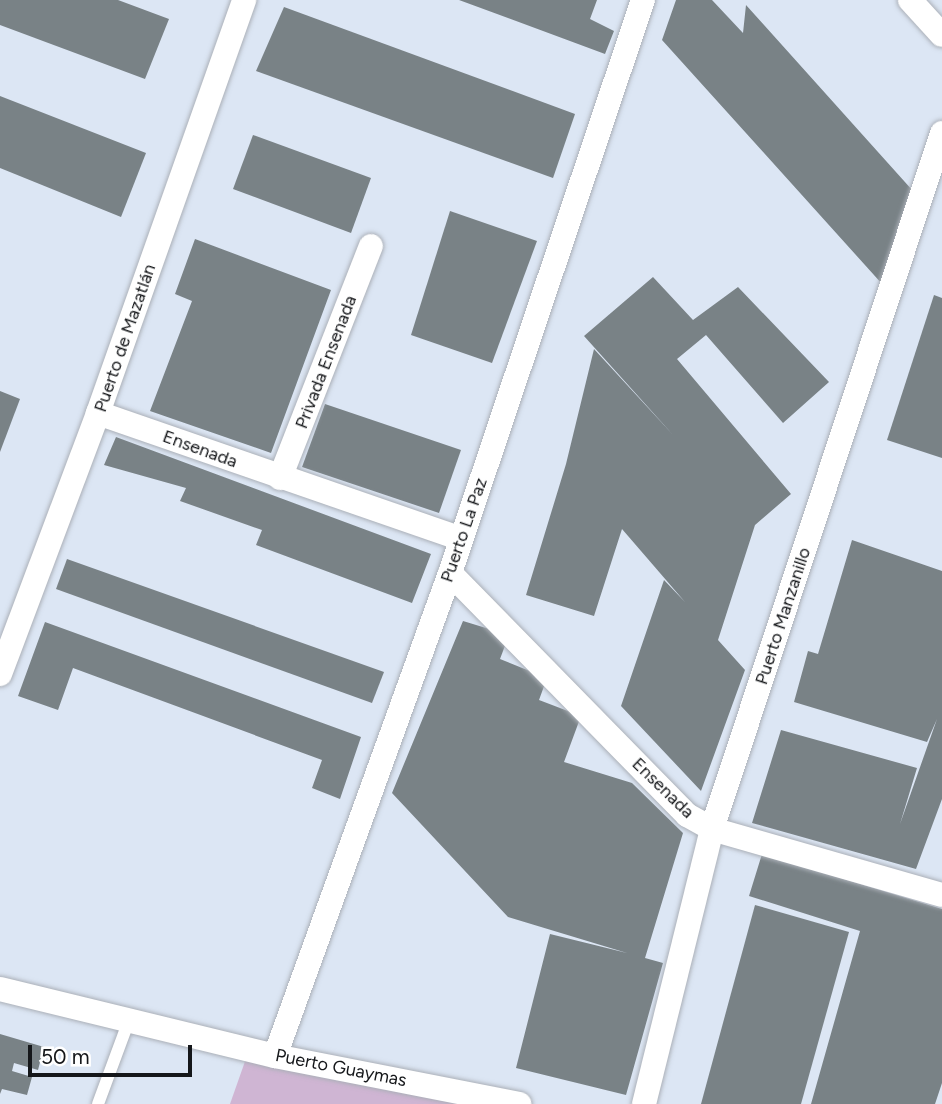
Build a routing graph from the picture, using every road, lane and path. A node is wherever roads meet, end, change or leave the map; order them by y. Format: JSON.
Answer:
{"nodes":[{"id":1,"x":244,"y":0,"type":"edge"},
{"id":2,"x":643,"y":0,"type":"edge"},
{"id":3,"x":910,"y":0,"type":"edge"},
{"id":4,"x":942,"y":35,"type":"edge"},
{"id":5,"x":942,"y":133,"type":"edge"},
{"id":6,"x":371,"y":246,"type":"dead end"},
{"id":7,"x":98,"y":413,"type":"junction"},
{"id":8,"x":280,"y":478,"type":"junction"},
{"id":9,"x":461,"y":539,"type":"junction"},
{"id":10,"x":450,"y":573,"type":"junction"},
{"id":11,"x":0,"y":674,"type":"edge"},
{"id":12,"x":712,"y":830,"type":"junction"},
{"id":13,"x":942,"y":895,"type":"edge"},
{"id":14,"x":0,"y":989,"type":"edge"},
{"id":15,"x":129,"y":1020,"type":"junction"},
{"id":16,"x":275,"y":1056,"type":"junction"},
{"id":17,"x":98,"y":1104,"type":"edge"},
{"id":18,"x":519,"y":1104,"type":"edge"},
{"id":19,"x":644,"y":1104,"type":"edge"}],
"edges":[{"from":1,"to":7,"type":"street","name":"Puerto de Mazatlán"},
{"from":2,"to":9,"type":"street","name":"Puerto La Paz"},
{"from":3,"to":4,"type":"street"},
{"from":5,"to":12,"type":"street","name":"Puerto Manzanillo"},
{"from":6,"to":8,"type":"street","name":"Privada Ensenada"},
{"from":7,"to":8,"type":"street","name":"Ensenada"},
{"from":7,"to":11,"type":"street","name":"Puerto de Mazatlán"},
{"from":8,"to":9,"type":"street","name":"Ensenada"},
{"from":9,"to":10,"type":"street","name":"Puerto La Paz"},
{"from":10,"to":12,"type":"street","name":"Ensenada"},
{"from":10,"to":16,"type":"street","name":"Puerto La Paz"},
{"from":12,"to":13,"type":"street","name":"Ensenada"},
{"from":12,"to":19,"type":"street","name":"Puerto Manzanillo"},
{"from":14,"to":15,"type":"street","name":"Puerto Guaymas"},
{"from":15,"to":16,"type":"street","name":"Puerto Guaymas"},
{"from":15,"to":17,"type":"lane"},
{"from":16,"to":18,"type":"street","name":"Puerto Guaymas"}]}
